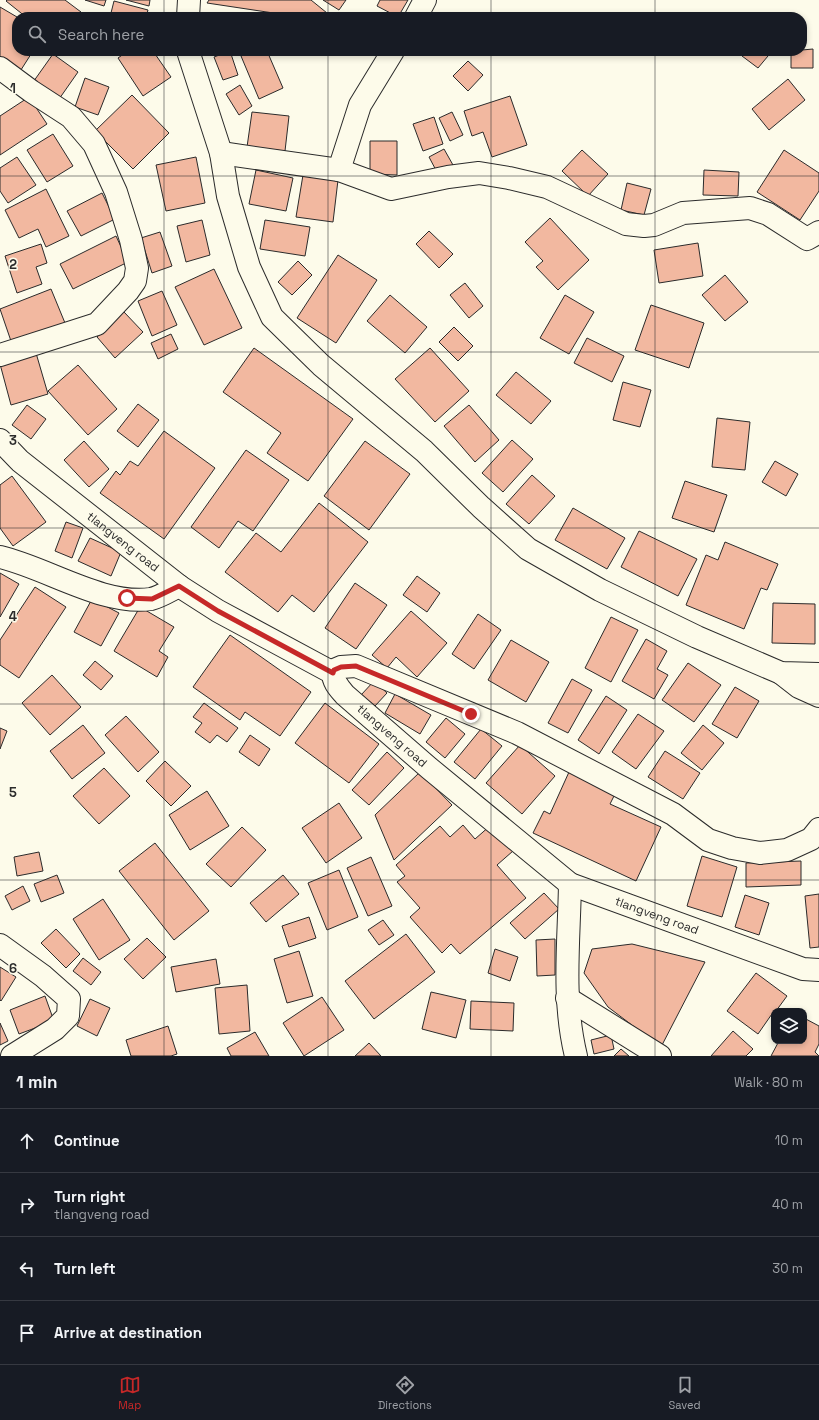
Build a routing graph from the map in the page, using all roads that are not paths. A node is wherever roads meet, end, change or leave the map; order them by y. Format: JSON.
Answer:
{"nodes":[{"id":1,"x":189,"y":0,"type":"edge"},
{"id":2,"x":425,"y":0,"type":"edge"},
{"id":3,"x":188,"y":12,"type":"edge"},
{"id":4,"x":419,"y":12,"type":"edge"},
{"id":5,"x":189,"y":56,"type":"edge"},
{"id":6,"x":390,"y":56,"type":"edge"},
{"id":7,"x":0,"y":68,"type":"edge"},
{"id":8,"x":222,"y":153,"type":"junction"},
{"id":9,"x":339,"y":170,"type":"junction"},
{"id":10,"x":819,"y":232,"type":"edge"},
{"id":11,"x":0,"y":355,"type":"edge"},
{"id":12,"x":0,"y":440,"type":"edge"},
{"id":13,"x":0,"y":557,"type":"edge"},
{"id":14,"x":179,"y":586,"type":"junction"},
{"id":15,"x":333,"y":673,"type":"junction"},
{"id":16,"x":781,"y":673,"type":"junction"},
{"id":17,"x":819,"y":674,"type":"edge"},
{"id":18,"x":819,"y":696,"type":"edge"},
{"id":19,"x":819,"y":829,"type":"edge"},
{"id":20,"x":570,"y":884,"type":"junction"},
{"id":21,"x":0,"y":945,"type":"edge"},
{"id":22,"x":819,"y":970,"type":"edge"},
{"id":23,"x":567,"y":998,"type":"junction"},
{"id":24,"x":12,"y":1056,"type":"edge"},
{"id":25,"x":576,"y":1056,"type":"edge"},
{"id":26,"x":660,"y":1056,"type":"edge"}],
"edges":[{"from":1,"to":3,"type":"main road"},
{"from":2,"to":4,"type":"main road"},
{"from":5,"to":8,"type":"main road"},
{"from":6,"to":9,"type":"main road"},
{"from":7,"to":11,"type":"main road"},
{"from":8,"to":9,"type":"main road"},
{"from":8,"to":16,"type":"main road"},
{"from":9,"to":10,"type":"main road"},
{"from":12,"to":14,"type":"main road","name":"tlangveng road"},
{"from":13,"to":14,"type":"main road"},
{"from":14,"to":15,"type":"main road","name":"tlangveng road"},
{"from":15,"to":19,"type":"main road"},
{"from":15,"to":20,"type":"main road","name":"tlangveng road"},
{"from":16,"to":17,"type":"main road"},
{"from":16,"to":18,"type":"main road"},
{"from":20,"to":22,"type":"main road","name":"tlangveng road"},
{"from":20,"to":23,"type":"main road"},
{"from":21,"to":24,"type":"main road"},
{"from":23,"to":25,"type":"main road"},
{"from":23,"to":26,"type":"main road"}]}
